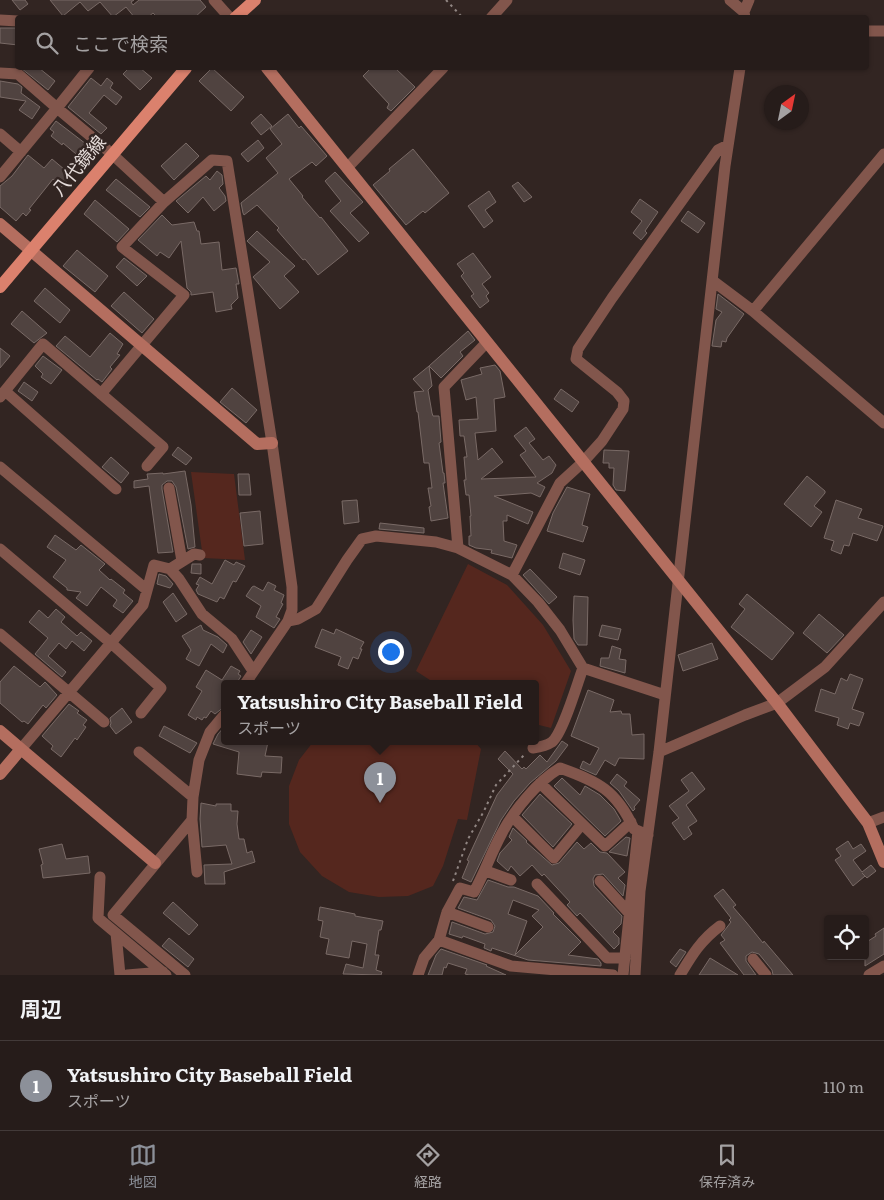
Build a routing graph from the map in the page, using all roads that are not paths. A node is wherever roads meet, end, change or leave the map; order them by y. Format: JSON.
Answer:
{"nodes":[{"id":1,"x":214,"y":0,"type":"edge"},
{"id":2,"x":255,"y":0,"type":"edge"},
{"id":3,"x":507,"y":0,"type":"edge"},
{"id":4,"x":730,"y":0,"type":"edge"},
{"id":5,"x":749,"y":0,"type":"edge"},
{"id":6,"x":227,"y":15,"type":"edge"},
{"id":7,"x":238,"y":15,"type":"edge"},
{"id":8,"x":494,"y":15,"type":"edge"},
{"id":9,"x":744,"y":15,"type":"edge"},
{"id":10,"x":0,"y":20,"type":"edge"},
{"id":11,"x":15,"y":21,"type":"edge"},
{"id":12,"x":869,"y":31,"type":"edge"},
{"id":13,"x":884,"y":31,"type":"edge"},
{"id":14,"x":87,"y":70,"type":"edge"},
{"id":15,"x":184,"y":70,"type":"edge"},
{"id":16,"x":269,"y":70,"type":"edge"},
{"id":17,"x":441,"y":70,"type":"edge"},
{"id":18,"x":740,"y":70,"type":"edge"},
{"id":19,"x":0,"y":73,"type":"edge"},
{"id":20,"x":57,"y":108,"type":"junction"},
{"id":21,"x":0,"y":134,"type":"edge"},
{"id":22,"x":728,"y":145,"type":"junction"},
{"id":23,"x":21,"y":152,"type":"junction"},
{"id":24,"x":112,"y":154,"type":"junction"},
{"id":25,"x":884,"y":154,"type":"edge"},
{"id":26,"x":346,"y":168,"type":"junction"},
{"id":27,"x":0,"y":177,"type":"edge"},
{"id":28,"x":164,"y":202,"type":"junction"},
{"id":29,"x":0,"y":224,"type":"edge"},
{"id":30,"x":31,"y":251,"type":"junction"},
{"id":31,"x":713,"y":281,"type":"junction"},
{"id":32,"x":0,"y":287,"type":"edge"},
{"id":33,"x":753,"y":311,"type":"junction"},
{"id":34,"x":487,"y":342,"type":"junction"},
{"id":35,"x":142,"y":345,"type":"junction"},
{"id":36,"x":2,"y":394,"type":"edge"},
{"id":37,"x":101,"y":394,"type":"junction"},
{"id":38,"x":884,"y":423,"type":"edge"},
{"id":39,"x":272,"y":444,"type":"junction"},
{"id":40,"x":583,"y":462,"type":"junction"},
{"id":41,"x":148,"y":466,"type":"dead end"},
{"id":42,"x":0,"y":467,"type":"edge"},
{"id":43,"x":169,"y":488,"type":"dead end"},
{"id":44,"x":116,"y":489,"type":"dead end"},
{"id":45,"x":458,"y":548,"type":"junction"},
{"id":46,"x":0,"y":549,"type":"edge"},
{"id":47,"x":200,"y":554,"type":"dead end"},
{"id":48,"x":182,"y":561,"type":"junction"},
{"id":49,"x":170,"y":569,"type":"junction"},
{"id":50,"x":512,"y":575,"type":"junction"},
{"id":51,"x":678,"y":580,"type":"junction"},
{"id":52,"x":147,"y":590,"type":"junction"},
{"id":53,"x":884,"y":602,"type":"edge"},
{"id":54,"x":288,"y":621,"type":"junction"},
{"id":55,"x":0,"y":634,"type":"edge"},
{"id":56,"x":111,"y":642,"type":"junction"},
{"id":57,"x":583,"y":668,"type":"junction"},
{"id":58,"x":252,"y":671,"type":"junction"},
{"id":59,"x":247,"y":680,"type":"edge"},
{"id":60,"x":69,"y":692,"type":"junction"},
{"id":61,"x":665,"y":694,"type":"junction"},
{"id":62,"x":777,"y":703,"type":"junction"},
{"id":63,"x":141,"y":712,"type":"dead end"},
{"id":64,"x":221,"y":719,"type":"edge"},
{"id":65,"x":104,"y":722,"type":"dead end"},
{"id":66,"x":0,"y":731,"type":"edge"},
{"id":67,"x":533,"y":748,"type":"road end"},
{"id":68,"x":21,"y":749,"type":"junction"},
{"id":69,"x":139,"y":752,"type":"dead end"},
{"id":70,"x":659,"y":752,"type":"junction"},
{"id":71,"x":0,"y":774,"type":"edge"},
{"id":72,"x":540,"y":783,"type":"junction"},
{"id":73,"x":193,"y":797,"type":"junction"},
{"id":74,"x":513,"y":817,"type":"junction"},
{"id":75,"x":884,"y":817,"type":"edge"},
{"id":76,"x":192,"y":820,"type":"junction"},
{"id":77,"x":868,"y":823,"type":"junction"},
{"id":78,"x":582,"y":824,"type":"junction"},
{"id":79,"x":639,"y":829,"type":"junction"},
{"id":80,"x":884,"y":862,"type":"edge"},
{"id":81,"x":155,"y":863,"type":"junction"},
{"id":82,"x":486,"y":871,"type":"junction"},
{"id":83,"x":197,"y":872,"type":"dead end"},
{"id":84,"x":100,"y":877,"type":"dead end"},
{"id":85,"x":511,"y":880,"type":"dead end"},
{"id":86,"x":600,"y":881,"type":"dead end"},
{"id":87,"x":536,"y":884,"type":"dead end"},
{"id":88,"x":447,"y":912,"type":"junction"},
{"id":89,"x":629,"y":913,"type":"junction"},
{"id":90,"x":720,"y":926,"type":"dead end"},
{"id":91,"x":488,"y":927,"type":"dead end"},
{"id":92,"x":116,"y":933,"type":"junction"},
{"id":93,"x":439,"y":940,"type":"junction"},
{"id":94,"x":625,"y":958,"type":"junction"},
{"id":95,"x":753,"y":959,"type":"dead end"},
{"id":96,"x":884,"y":966,"type":"edge"},
{"id":97,"x":164,"y":974,"type":"edge"},
{"id":98,"x":120,"y":975,"type":"edge"},
{"id":99,"x":127,"y":975,"type":"edge"},
{"id":100,"x":185,"y":975,"type":"edge"},
{"id":101,"x":418,"y":975,"type":"edge"},
{"id":102,"x":613,"y":975,"type":"edge"},
{"id":103,"x":623,"y":975,"type":"edge"},
{"id":104,"x":634,"y":975,"type":"edge"},
{"id":105,"x":680,"y":975,"type":"edge"},
{"id":106,"x":766,"y":975,"type":"edge"},
{"id":107,"x":869,"y":975,"type":"edge"}],
"edges":[{"from":1,"to":6,"type":"street"},
{"from":2,"to":7,"type":"main road"},
{"from":3,"to":8,"type":"street"},
{"from":4,"to":9,"type":"street"},
{"from":5,"to":9,"type":"street"},
{"from":10,"to":11,"type":"street"},
{"from":12,"to":13,"type":"street"},
{"from":14,"to":20,"type":"street"},
{"from":15,"to":24,"type":"main road","name":"八代鏡線"},
{"from":16,"to":26,"type":"street"},
{"from":17,"to":26,"type":"street"},
{"from":18,"to":22,"type":"street"},
{"from":19,"to":20,"type":"street"},
{"from":20,"to":23,"type":"street"},
{"from":20,"to":24,"type":"street"},
{"from":21,"to":23,"type":"street"},
{"from":22,"to":31,"type":"street"},
{"from":22,"to":40,"type":"street"},
{"from":23,"to":27,"type":"street"},
{"from":24,"to":28,"type":"street"},
{"from":24,"to":30,"type":"main road","name":"八代鏡線"},
{"from":25,"to":33,"type":"street"},
{"from":26,"to":34,"type":"street"},
{"from":28,"to":35,"type":"street"},
{"from":28,"to":39,"type":"street"},
{"from":29,"to":30,"type":"street"},
{"from":30,"to":32,"type":"main road","name":"八代鏡線"},
{"from":30,"to":35,"type":"street"},
{"from":31,"to":33,"type":"street"},
{"from":31,"to":51,"type":"street"},
{"from":33,"to":38,"type":"street"},
{"from":34,"to":40,"type":"street"},
{"from":34,"to":45,"type":"street"},
{"from":35,"to":37,"type":"street"},
{"from":35,"to":39,"type":"street"},
{"from":36,"to":37,"type":"street"},
{"from":36,"to":44,"type":"street"},
{"from":37,"to":41,"type":"street"},
{"from":39,"to":54,"type":"street"},
{"from":40,"to":50,"type":"street"},
{"from":40,"to":51,"type":"street"},
{"from":42,"to":52,"type":"street"},
{"from":43,"to":48,"type":"street"},
{"from":45,"to":50,"type":"street"},
{"from":45,"to":54,"type":"street"},
{"from":46,"to":56,"type":"street"},
{"from":47,"to":48,"type":"street"},
{"from":48,"to":49,"type":"street"},
{"from":49,"to":52,"type":"street"},
{"from":49,"to":58,"type":"street"},
{"from":50,"to":57,"type":"street"},
{"from":51,"to":61,"type":"street"},
{"from":51,"to":62,"type":"street"},
{"from":52,"to":56,"type":"street"},
{"from":53,"to":62,"type":"street"},
{"from":54,"to":58,"type":"street"},
{"from":55,"to":60,"type":"street"},
{"from":56,"to":60,"type":"street"},
{"from":56,"to":63,"type":"street"},
{"from":57,"to":61,"type":"street"},
{"from":57,"to":67,"type":"street"},
{"from":58,"to":59,"type":"street"},
{"from":60,"to":65,"type":"street"},
{"from":60,"to":68,"type":"street"},
{"from":61,"to":70,"type":"street"},
{"from":62,"to":70,"type":"street"},
{"from":62,"to":77,"type":"street"},
{"from":64,"to":73,"type":"street"},
{"from":66,"to":68,"type":"street"},
{"from":68,"to":71,"type":"street"},
{"from":68,"to":81,"type":"street"},
{"from":69,"to":73,"type":"street"},
{"from":70,"to":79,"type":"street"},
{"from":72,"to":74,"type":"street"},
{"from":72,"to":78,"type":"street"},
{"from":72,"to":79,"type":"street"},
{"from":73,"to":76,"type":"street"},
{"from":74,"to":78,"type":"street"},
{"from":74,"to":82,"type":"street"},
{"from":75,"to":77,"type":"street"},
{"from":76,"to":81,"type":"street"},
{"from":76,"to":83,"type":"street"},
{"from":77,"to":80,"type":"street"},
{"from":78,"to":79,"type":"street"},
{"from":79,"to":89,"type":"street"},
{"from":79,"to":104,"type":"street"},
{"from":81,"to":100,"type":"street"},
{"from":82,"to":85,"type":"street"},
{"from":82,"to":88,"type":"street"},
{"from":84,"to":92,"type":"street"},
{"from":86,"to":89,"type":"street"},
{"from":87,"to":94,"type":"street"},
{"from":88,"to":91,"type":"street"},
{"from":88,"to":93,"type":"street"},
{"from":89,"to":94,"type":"street"},
{"from":90,"to":105,"type":"street"},
{"from":92,"to":97,"type":"street"},
{"from":92,"to":98,"type":"street"},
{"from":93,"to":101,"type":"street"},
{"from":93,"to":102,"type":"street"},
{"from":94,"to":103,"type":"street"},
{"from":95,"to":106,"type":"street"},
{"from":96,"to":107,"type":"street"},
{"from":97,"to":99,"type":"street"}]}
